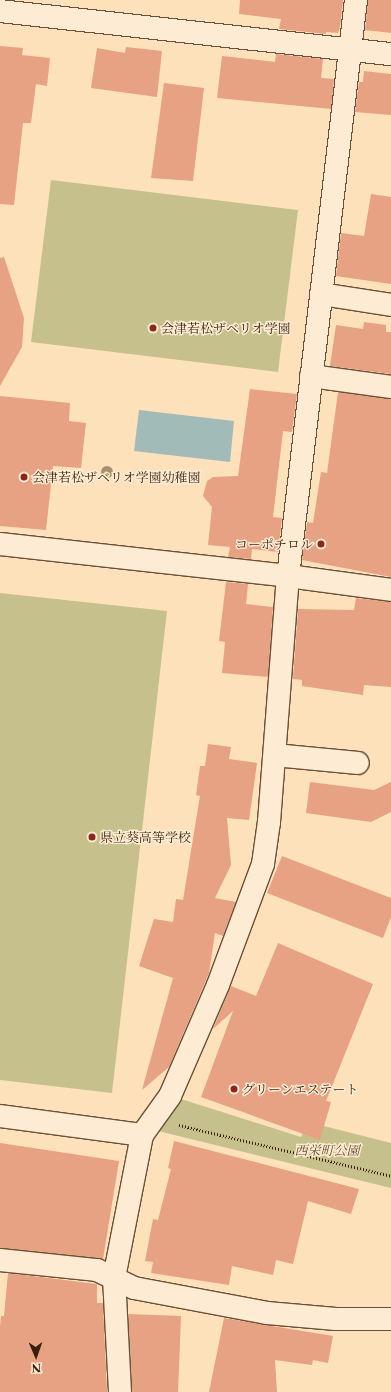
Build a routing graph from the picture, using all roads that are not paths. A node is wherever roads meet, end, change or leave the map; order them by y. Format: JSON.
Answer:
{"nodes":[{"id":1,"x":356,"y":0,"type":"edge"},
{"id":2,"x":0,"y":11,"type":"edge"},
{"id":3,"x":351,"y":50,"type":"junction"},
{"id":4,"x":391,"y":54,"type":"edge"},
{"id":5,"x":321,"y":294,"type":"junction"},
{"id":6,"x":391,"y":305,"type":"edge"},
{"id":7,"x":311,"y":376,"type":"junction"},
{"id":8,"x":391,"y":387,"type":"edge"},
{"id":9,"x":0,"y":544,"type":"edge"},
{"id":10,"x":288,"y":576,"type":"junction"},
{"id":11,"x":391,"y":590,"type":"edge"},
{"id":12,"x":275,"y":755,"type":"junction"},
{"id":13,"x":358,"y":763,"type":"dead end"},
{"id":14,"x":0,"y":1116,"type":"edge"},
{"id":15,"x":148,"y":1127,"type":"junction"},
{"id":16,"x":0,"y":1260,"type":"edge"},
{"id":17,"x":114,"y":1278,"type":"junction"},
{"id":18,"x":391,"y":1319,"type":"edge"},
{"id":19,"x":120,"y":1392,"type":"edge"}],
"edges":[{"from":1,"to":3,"type":"street"},
{"from":2,"to":3,"type":"street"},
{"from":3,"to":4,"type":"street"},
{"from":3,"to":5,"type":"street"},
{"from":5,"to":6,"type":"street"},
{"from":5,"to":7,"type":"street"},
{"from":7,"to":8,"type":"street"},
{"from":7,"to":10,"type":"street"},
{"from":9,"to":10,"type":"street"},
{"from":10,"to":11,"type":"street"},
{"from":10,"to":12,"type":"street"},
{"from":12,"to":13,"type":"street"},
{"from":12,"to":15,"type":"street"},
{"from":14,"to":15,"type":"street"},
{"from":15,"to":17,"type":"street"},
{"from":16,"to":17,"type":"street"},
{"from":17,"to":18,"type":"street"},
{"from":17,"to":19,"type":"street"}]}
